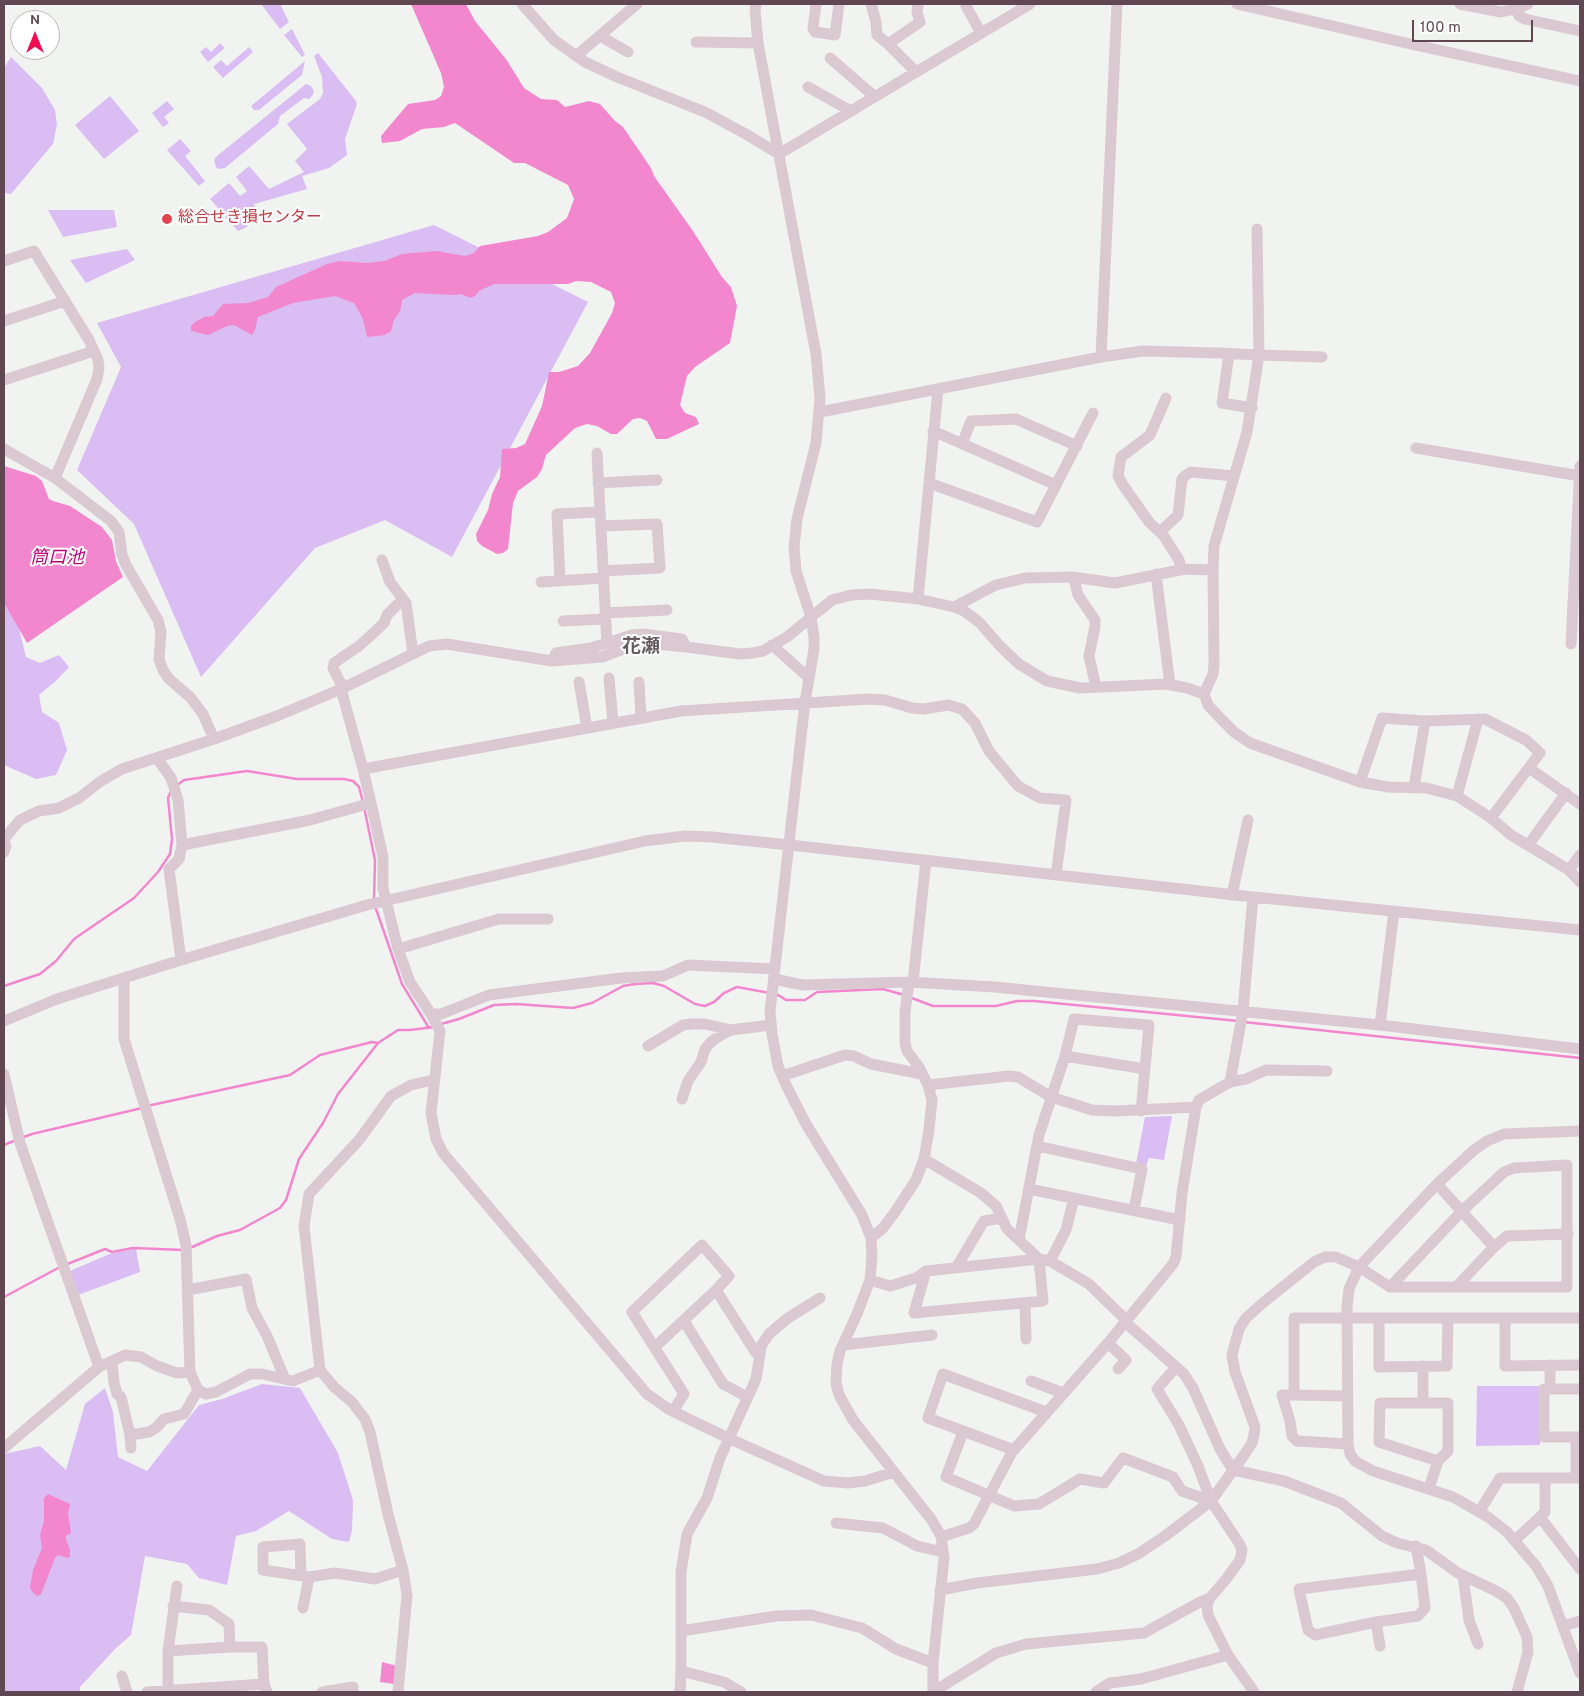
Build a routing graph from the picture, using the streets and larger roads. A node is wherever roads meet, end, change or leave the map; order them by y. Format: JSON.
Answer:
{"nodes":[{"id":1,"x":522,"y":4,"type":"edge"},
{"id":2,"x":636,"y":4,"type":"edge"},
{"id":3,"x":756,"y":4,"type":"edge"},
{"id":4,"x":816,"y":4,"type":"edge"},
{"id":5,"x":839,"y":4,"type":"edge"},
{"id":6,"x":871,"y":4,"type":"edge"},
{"id":7,"x":918,"y":4,"type":"edge"},
{"id":8,"x":966,"y":4,"type":"edge"},
{"id":9,"x":1030,"y":4,"type":"edge"},
{"id":10,"x":1117,"y":4,"type":"edge"},
{"id":11,"x":1238,"y":4,"type":"edge"},
{"id":12,"x":1460,"y":4,"type":"edge"},
{"id":13,"x":1528,"y":4,"type":"edge"},
{"id":14,"x":1472,"y":5,"type":"edge"},
{"id":15,"x":1516,"y":9,"type":"junction"},
{"id":16,"x":1580,"y":31,"type":"edge"},
{"id":17,"x":981,"y":33,"type":"junction"},
{"id":18,"x":600,"y":36,"type":"junction"},
{"id":19,"x":696,"y":42,"type":"dead end"},
{"id":20,"x":758,"y":43,"type":"junction"},
{"id":21,"x":888,"y":44,"type":"junction"},
{"id":22,"x":628,"y":52,"type":"dead end"},
{"id":23,"x":576,"y":56,"type":"junction"},
{"id":24,"x":830,"y":58,"type":"dead end"},
{"id":25,"x":916,"y":72,"type":"junction"},
{"id":26,"x":1580,"y":81,"type":"edge"},
{"id":27,"x":808,"y":87,"type":"dead end"},
{"id":28,"x":875,"y":97,"type":"junction"},
{"id":29,"x":851,"y":111,"type":"junction"},
{"id":30,"x":779,"y":154,"type":"junction"},
{"id":31,"x":1257,"y":229,"type":"dead end"},
{"id":32,"x":4,"y":261,"type":"edge"},
{"id":33,"x":65,"y":301,"type":"junction"},
{"id":34,"x":4,"y":321,"type":"edge"},
{"id":35,"x":94,"y":351,"type":"junction"},
{"id":36,"x":1229,"y":354,"type":"junction"},
{"id":37,"x":1258,"y":356,"type":"junction"},
{"id":38,"x":1101,"y":357,"type":"junction"},
{"id":39,"x":1322,"y":357,"type":"dead end"},
{"id":40,"x":4,"y":380,"type":"edge"},
{"id":41,"x":938,"y":389,"type":"junction"},
{"id":42,"x":1166,"y":398,"type":"dead end"},
{"id":43,"x":1252,"y":408,"type":"junction"},
{"id":44,"x":820,"y":412,"type":"junction"},
{"id":45,"x":1093,"y":413,"type":"dead end"},
{"id":46,"x":933,"y":431,"type":"junction"},
{"id":47,"x":962,"y":444,"type":"junction"},
{"id":48,"x":1077,"y":446,"type":"junction"},
{"id":49,"x":1416,"y":448,"type":"dead end"},
{"id":50,"x":4,"y":449,"type":"edge"},
{"id":51,"x":597,"y":453,"type":"dead end"},
{"id":52,"x":1580,"y":466,"type":"edge"},
{"id":53,"x":1234,"y":476,"type":"junction"},
{"id":54,"x":1580,"y":476,"type":"edge"},
{"id":55,"x":55,"y":478,"type":"junction"},
{"id":56,"x":657,"y":480,"type":"dead end"},
{"id":57,"x":598,"y":483,"type":"junction"},
{"id":58,"x":929,"y":483,"type":"junction"},
{"id":59,"x":1056,"y":485,"type":"junction"},
{"id":60,"x":599,"y":512,"type":"junction"},
{"id":61,"x":600,"y":526,"type":"junction"},
{"id":62,"x":1160,"y":532,"type":"junction"},
{"id":63,"x":382,"y":560,"type":"dead end"},
{"id":64,"x":1181,"y":570,"type":"junction"},
{"id":65,"x":1213,"y":570,"type":"junction"},
{"id":66,"x":603,"y":574,"type":"junction"},
{"id":67,"x":1156,"y":574,"type":"junction"},
{"id":68,"x":1074,"y":578,"type":"junction"},
{"id":69,"x":560,"y":581,"type":"junction"},
{"id":70,"x":541,"y":582,"type":"dead end"},
{"id":71,"x":918,"y":599,"type":"junction"},
{"id":72,"x":406,"y":603,"type":"junction"},
{"id":73,"x":954,"y":607,"type":"junction"},
{"id":74,"x":667,"y":610,"type":"dead end"},
{"id":75,"x":605,"y":616,"type":"junction"},
{"id":76,"x":810,"y":617,"type":"junction"},
{"id":77,"x":563,"y":621,"type":"dead end"},
{"id":78,"x":607,"y":644,"type":"junction"},
{"id":79,"x":1571,"y":644,"type":"dead end"},
{"id":80,"x":772,"y":645,"type":"junction"},
{"id":81,"x":686,"y":646,"type":"junction"},
{"id":82,"x":413,"y":654,"type":"junction"},
{"id":83,"x":552,"y":661,"type":"junction"},
{"id":84,"x":608,"y":678,"type":"dead end"},
{"id":85,"x":809,"y":678,"type":"junction"},
{"id":86,"x":578,"y":682,"type":"dead end"},
{"id":87,"x":639,"y":682,"type":"dead end"},
{"id":88,"x":1170,"y":685,"type":"junction"},
{"id":89,"x":1096,"y":687,"type":"junction"},
{"id":90,"x":342,"y":689,"type":"junction"},
{"id":91,"x":1204,"y":694,"type":"junction"},
{"id":92,"x":805,"y":702,"type":"junction"},
{"id":93,"x":640,"y":718,"type":"junction"},
{"id":94,"x":1478,"y":719,"type":"junction"},
{"id":95,"x":1424,"y":721,"type":"junction"},
{"id":96,"x":613,"y":723,"type":"junction"},
{"id":97,"x":587,"y":728,"type":"junction"},
{"id":98,"x":214,"y":739,"type":"junction"},
{"id":99,"x":157,"y":758,"type":"junction"},
{"id":100,"x":1529,"y":768,"type":"junction"},
{"id":101,"x":363,"y":769,"type":"junction"},
{"id":102,"x":1360,"y":782,"type":"junction"},
{"id":103,"x":1414,"y":787,"type":"junction"},
{"id":104,"x":1566,"y":793,"type":"junction"},
{"id":105,"x":1457,"y":796,"type":"junction"},
{"id":106,"x":371,"y":803,"type":"junction"},
{"id":107,"x":1580,"y":804,"type":"edge"},
{"id":108,"x":1491,"y":818,"type":"junction"},
{"id":109,"x":1248,"y":820,"type":"dead end"},
{"id":110,"x":4,"y":841,"type":"edge"},
{"id":111,"x":1529,"y":844,"type":"junction"},
{"id":112,"x":182,"y":845,"type":"junction"},
{"id":113,"x":790,"y":845,"type":"junction"},
{"id":114,"x":4,"y":852,"type":"edge"},
{"id":115,"x":1580,"y":855,"type":"edge"},
{"id":116,"x":926,"y":860,"type":"junction"},
{"id":117,"x":1569,"y":870,"type":"junction"},
{"id":118,"x":1056,"y":875,"type":"junction"},
{"id":119,"x":1580,"y":882,"type":"edge"},
{"id":120,"x":1232,"y":895,"type":"junction"},
{"id":121,"x":1253,"y":897,"type":"junction"},
{"id":122,"x":384,"y":902,"type":"junction"},
{"id":123,"x":1394,"y":911,"type":"junction"},
{"id":124,"x":548,"y":919,"type":"dead end"},
{"id":125,"x":1580,"y":930,"type":"edge"},
{"id":126,"x":398,"y":949,"type":"junction"},
{"id":127,"x":181,"y":960,"type":"junction"},
{"id":128,"x":124,"y":978,"type":"junction"},
{"id":129,"x":911,"y":982,"type":"junction"},
{"id":130,"x":773,"y":983,"type":"junction"},
{"id":131,"x":1242,"y":1014,"type":"junction"},
{"id":132,"x":4,"y":1020,"type":"edge"},
{"id":133,"x":436,"y":1023,"type":"junction"},
{"id":134,"x":771,"y":1025,"type":"junction"},
{"id":135,"x":1380,"y":1026,"type":"junction"},
{"id":136,"x":731,"y":1030,"type":"junction"},
{"id":137,"x":648,"y":1046,"type":"dead end"},
{"id":138,"x":1580,"y":1046,"type":"edge"},
{"id":139,"x":1065,"y":1056,"type":"junction"},
{"id":140,"x":1145,"y":1069,"type":"junction"},
{"id":141,"x":1327,"y":1071,"type":"dead end"},
{"id":142,"x":4,"y":1074,"type":"edge"},
{"id":143,"x":782,"y":1076,"type":"junction"},
{"id":144,"x":925,"y":1079,"type":"junction"},
{"id":145,"x":433,"y":1080,"type":"junction"},
{"id":146,"x":1230,"y":1082,"type":"junction"},
{"id":147,"x":1051,"y":1097,"type":"junction"},
{"id":148,"x":678,"y":1103,"type":"dead end"},
{"id":149,"x":1196,"y":1107,"type":"junction"},
{"id":150,"x":1141,"y":1110,"type":"junction"},
{"id":151,"x":1580,"y":1131,"type":"edge"},
{"id":152,"x":1037,"y":1146,"type":"junction"},
{"id":153,"x":924,"y":1159,"type":"junction"},
{"id":154,"x":1438,"y":1184,"type":"junction"},
{"id":155,"x":1029,"y":1188,"type":"junction"},
{"id":156,"x":1074,"y":1198,"type":"junction"},
{"id":157,"x":1134,"y":1210,"type":"junction"},
{"id":158,"x":1462,"y":1211,"type":"junction"},
{"id":159,"x":1002,"y":1218,"type":"junction"},
{"id":160,"x":1180,"y":1220,"type":"junction"},
{"id":161,"x":1568,"y":1234,"type":"junction"},
{"id":162,"x":871,"y":1238,"type":"junction"},
{"id":163,"x":1019,"y":1240,"type":"junction"},
{"id":164,"x":1494,"y":1247,"type":"junction"},
{"id":165,"x":1045,"y":1260,"type":"junction"},
{"id":166,"x":1359,"y":1267,"type":"junction"},
{"id":167,"x":956,"y":1268,"type":"junction"},
{"id":168,"x":926,"y":1271,"type":"junction"},
{"id":169,"x":870,"y":1280,"type":"junction"},
{"id":170,"x":1390,"y":1287,"type":"junction"},
{"id":171,"x":1456,"y":1287,"type":"junction"},
{"id":172,"x":188,"y":1290,"type":"junction"},
{"id":173,"x":716,"y":1290,"type":"junction"},
{"id":174,"x":820,"y":1298,"type":"dead end"},
{"id":175,"x":1025,"y":1303,"type":"junction"},
{"id":176,"x":1348,"y":1318,"type":"junction"},
{"id":177,"x":1379,"y":1318,"type":"junction"},
{"id":178,"x":1448,"y":1318,"type":"junction"},
{"id":179,"x":1505,"y":1318,"type":"junction"},
{"id":180,"x":1580,"y":1318,"type":"edge"},
{"id":181,"x":684,"y":1321,"type":"junction"},
{"id":182,"x":1125,"y":1322,"type":"junction"},
{"id":183,"x":932,"y":1335,"type":"dead end"},
{"id":184,"x":1026,"y":1339,"type":"dead end"},
{"id":185,"x":1108,"y":1342,"type":"junction"},
{"id":186,"x":843,"y":1345,"type":"junction"},
{"id":187,"x":654,"y":1347,"type":"junction"},
{"id":188,"x":760,"y":1354,"type":"junction"},
{"id":189,"x":112,"y":1362,"type":"junction"},
{"id":190,"x":1580,"y":1365,"type":"edge"},
{"id":191,"x":1423,"y":1366,"type":"junction"},
{"id":192,"x":1550,"y":1366,"type":"junction"},
{"id":193,"x":1176,"y":1367,"type":"junction"},
{"id":194,"x":99,"y":1368,"type":"junction"},
{"id":195,"x":1118,"y":1369,"type":"dead end"},
{"id":196,"x":320,"y":1370,"type":"junction"},
{"id":197,"x":190,"y":1372,"type":"junction"},
{"id":198,"x":285,"y":1379,"type":"junction"},
{"id":199,"x":1031,"y":1382,"type":"dead end"},
{"id":200,"x":1550,"y":1389,"type":"junction"},
{"id":201,"x":1580,"y":1389,"type":"edge"},
{"id":202,"x":198,"y":1390,"type":"junction"},
{"id":203,"x":1063,"y":1394,"type":"junction"},
{"id":204,"x":1294,"y":1395,"type":"junction"},
{"id":205,"x":1348,"y":1396,"type":"junction"},
{"id":206,"x":747,"y":1397,"type":"junction"},
{"id":207,"x":1423,"y":1403,"type":"junction"},
{"id":208,"x":673,"y":1411,"type":"junction"},
{"id":209,"x":1046,"y":1412,"type":"junction"},
{"id":210,"x":963,"y":1432,"type":"junction"},
{"id":211,"x":130,"y":1435,"type":"junction"},
{"id":212,"x":1578,"y":1437,"type":"edge"},
{"id":213,"x":728,"y":1438,"type":"junction"},
{"id":214,"x":1348,"y":1444,"type":"junction"},
{"id":215,"x":4,"y":1448,"type":"edge"},
{"id":216,"x":131,"y":1448,"type":"dead end"},
{"id":217,"x":1014,"y":1450,"type":"junction"},
{"id":218,"x":1438,"y":1461,"type":"junction"},
{"id":219,"x":1233,"y":1470,"type":"junction"},
{"id":220,"x":894,"y":1472,"type":"junction"},
{"id":221,"x":1545,"y":1478,"type":"junction"},
{"id":222,"x":1578,"y":1478,"type":"edge"},
{"id":223,"x":1429,"y":1488,"type":"junction"},
{"id":224,"x":990,"y":1494,"type":"junction"},
{"id":225,"x":1211,"y":1501,"type":"junction"},
{"id":226,"x":1479,"y":1512,"type":"junction"},
{"id":227,"x":1540,"y":1518,"type":"junction"},
{"id":228,"x":836,"y":1523,"type":"dead end"},
{"id":229,"x":941,"y":1537,"type":"junction"},
{"id":230,"x":1515,"y":1540,"type":"junction"},
{"id":231,"x":1416,"y":1546,"type":"junction"},
{"id":232,"x":943,"y":1552,"type":"junction"},
{"id":233,"x":403,"y":1570,"type":"junction"},
{"id":234,"x":1580,"y":1570,"type":"edge"},
{"id":235,"x":1421,"y":1574,"type":"junction"},
{"id":236,"x":1463,"y":1576,"type":"junction"},
{"id":237,"x":177,"y":1586,"type":"dead end"},
{"id":238,"x":940,"y":1590,"type":"junction"},
{"id":239,"x":1210,"y":1598,"type":"junction"},
{"id":240,"x":173,"y":1606,"type":"junction"},
{"id":241,"x":304,"y":1608,"type":"dead end"},
{"id":242,"x":1376,"y":1622,"type":"junction"},
{"id":243,"x":1580,"y":1622,"type":"edge"},
{"id":244,"x":1563,"y":1626,"type":"junction"},
{"id":245,"x":681,"y":1630,"type":"junction"},
{"id":246,"x":1478,"y":1644,"type":"dead end"},
{"id":247,"x":1380,"y":1646,"type":"dead end"},
{"id":248,"x":230,"y":1647,"type":"junction"},
{"id":249,"x":168,"y":1651,"type":"junction"},
{"id":250,"x":1228,"y":1655,"type":"junction"},
{"id":251,"x":934,"y":1663,"type":"junction"},
{"id":252,"x":681,"y":1671,"type":"junction"},
{"id":253,"x":1580,"y":1673,"type":"edge"},
{"id":254,"x":122,"y":1676,"type":"dead end"},
{"id":255,"x":265,"y":1688,"type":"edge"},
{"id":256,"x":168,"y":1690,"type":"junction"},
{"id":257,"x":127,"y":1692,"type":"edge"},
{"id":258,"x":147,"y":1692,"type":"edge"},
{"id":259,"x":322,"y":1692,"type":"edge"},
{"id":260,"x":353,"y":1692,"type":"edge"},
{"id":261,"x":398,"y":1692,"type":"edge"},
{"id":262,"x":680,"y":1692,"type":"edge"},
{"id":263,"x":741,"y":1692,"type":"edge"},
{"id":264,"x":933,"y":1692,"type":"edge"},
{"id":265,"x":1096,"y":1692,"type":"edge"},
{"id":266,"x":1254,"y":1692,"type":"edge"},
{"id":267,"x":1517,"y":1692,"type":"edge"}],
"edges":[{"from":1,"to":23,"type":"street"},
{"from":2,"to":18,"type":"street"},
{"from":3,"to":20,"type":"street"},
{"from":4,"to":5,"type":"street"},
{"from":6,"to":21,"type":"street"},
{"from":7,"to":21,"type":"street"},
{"from":8,"to":17,"type":"street"},
{"from":9,"to":17,"type":"street"},
{"from":10,"to":38,"type":"street"},
{"from":11,"to":26,"type":"street"},
{"from":12,"to":14,"type":"street"},
{"from":13,"to":15,"type":"street"},
{"from":14,"to":15,"type":"street"},
{"from":15,"to":16,"type":"street"},
{"from":17,"to":25,"type":"street"},
{"from":18,"to":22,"type":"street"},
{"from":18,"to":23,"type":"street"},
{"from":19,"to":20,"type":"street"},
{"from":20,"to":30,"type":"street"},
{"from":21,"to":25,"type":"street"},
{"from":23,"to":30,"type":"street"},
{"from":24,"to":28,"type":"street"},
{"from":25,"to":28,"type":"street"},
{"from":27,"to":29,"type":"street"},
{"from":28,"to":29,"type":"street"},
{"from":29,"to":30,"type":"street"},
{"from":30,"to":44,"type":"street"},
{"from":31,"to":37,"type":"street"},
{"from":32,"to":33,"type":"street"},
{"from":33,"to":34,"type":"street"},
{"from":33,"to":35,"type":"street"},
{"from":35,"to":40,"type":"street"},
{"from":35,"to":55,"type":"street"},
{"from":36,"to":37,"type":"street"},
{"from":36,"to":38,"type":"street"},
{"from":36,"to":43,"type":"street"},
{"from":37,"to":39,"type":"street"},
{"from":37,"to":43,"type":"street"},
{"from":38,"to":41,"type":"street"},
{"from":41,"to":44,"type":"street"},
{"from":41,"to":46,"type":"street"},
{"from":42,"to":62,"type":"street"},
{"from":43,"to":53,"type":"street"},
{"from":44,"to":76,"type":"street"},
{"from":45,"to":48,"type":"street"},
{"from":46,"to":47,"type":"street"},
{"from":46,"to":58,"type":"street"},
{"from":47,"to":48,"type":"street"},
{"from":47,"to":59,"type":"street"},
{"from":48,"to":59,"type":"street"},
{"from":49,"to":54,"type":"street"},
{"from":50,"to":55,"type":"street"},
{"from":51,"to":57,"type":"street"},
{"from":52,"to":54,"type":"street"},
{"from":53,"to":62,"type":"street"},
{"from":53,"to":65,"type":"street"},
{"from":54,"to":79,"type":"street"},
{"from":55,"to":98,"type":"street"},
{"from":56,"to":57,"type":"street"},
{"from":57,"to":60,"type":"street"},
{"from":58,"to":59,"type":"street"},
{"from":58,"to":71,"type":"street"},
{"from":60,"to":61,"type":"street"},
{"from":60,"to":69,"type":"street"},
{"from":61,"to":66,"type":"street"},
{"from":61,"to":66,"type":"street"},
{"from":62,"to":64,"type":"street"},
{"from":63,"to":72,"type":"street"},
{"from":64,"to":65,"type":"street"},
{"from":64,"to":67,"type":"street"},
{"from":65,"to":91,"type":"street"},
{"from":66,"to":69,"type":"street"},
{"from":66,"to":75,"type":"street"},
{"from":67,"to":68,"type":"street"},
{"from":67,"to":88,"type":"street"},
{"from":68,"to":73,"type":"street"},
{"from":68,"to":89,"type":"street"},
{"from":69,"to":70,"type":"street"},
{"from":71,"to":73,"type":"street"},
{"from":71,"to":76,"type":"street"},
{"from":72,"to":82,"type":"street"},
{"from":72,"to":90,"type":"street"},
{"from":73,"to":89,"type":"street"},
{"from":74,"to":75,"type":"street"},
{"from":75,"to":77,"type":"street"},
{"from":75,"to":78,"type":"street"},
{"from":76,"to":80,"type":"street"},
{"from":76,"to":85,"type":"street"},
{"from":78,"to":81,"type":"street"},
{"from":78,"to":83,"type":"street"},
{"from":80,"to":81,"type":"street"},
{"from":80,"to":85,"type":"street"},
{"from":81,"to":83,"type":"street"},
{"from":82,"to":83,"type":"street"},
{"from":82,"to":90,"type":"street"},
{"from":84,"to":96,"type":"street"},
{"from":85,"to":92,"type":"street"},
{"from":86,"to":97,"type":"street"},
{"from":87,"to":93,"type":"street"},
{"from":88,"to":89,"type":"street"},
{"from":88,"to":91,"type":"street"},
{"from":90,"to":98,"type":"street"},
{"from":90,"to":101,"type":"street"},
{"from":91,"to":102,"type":"street"},
{"from":92,"to":93,"type":"street"},
{"from":92,"to":113,"type":"street"},
{"from":92,"to":118,"type":"street"},
{"from":93,"to":96,"type":"street"},
{"from":94,"to":95,"type":"street"},
{"from":94,"to":100,"type":"street"},
{"from":94,"to":105,"type":"street"},
{"from":95,"to":102,"type":"street"},
{"from":95,"to":103,"type":"street"},
{"from":96,"to":97,"type":"street"},
{"from":97,"to":101,"type":"street"},
{"from":98,"to":99,"type":"street"},
{"from":99,"to":110,"type":"street"},
{"from":99,"to":112,"type":"street"},
{"from":100,"to":104,"type":"street"},
{"from":100,"to":108,"type":"street"},
{"from":101,"to":106,"type":"street"},
{"from":102,"to":103,"type":"street"},
{"from":103,"to":105,"type":"street"},
{"from":104,"to":107,"type":"street"},
{"from":104,"to":111,"type":"street"},
{"from":105,"to":108,"type":"street"},
{"from":106,"to":112,"type":"street"},
{"from":106,"to":122,"type":"street"},
{"from":108,"to":111,"type":"street"},
{"from":109,"to":120,"type":"street"},
{"from":110,"to":114,"type":"street"},
{"from":111,"to":117,"type":"street"},
{"from":112,"to":127,"type":"street"},
{"from":113,"to":116,"type":"street"},
{"from":113,"to":122,"type":"street"},
{"from":113,"to":130,"type":"street"},
{"from":115,"to":117,"type":"street"},
{"from":116,"to":118,"type":"street"},
{"from":116,"to":129,"type":"street"},
{"from":117,"to":119,"type":"street"},
{"from":118,"to":120,"type":"street"},
{"from":120,"to":121,"type":"street"},
{"from":121,"to":123,"type":"street"},
{"from":121,"to":131,"type":"street"},
{"from":122,"to":126,"type":"street"},
{"from":122,"to":127,"type":"street"},
{"from":123,"to":125,"type":"street"},
{"from":123,"to":135,"type":"street"},
{"from":124,"to":126,"type":"street"},
{"from":126,"to":133,"type":"street"},
{"from":127,"to":128,"type":"street"},
{"from":128,"to":132,"type":"street"},
{"from":128,"to":172,"type":"street"},
{"from":129,"to":130,"type":"street"},
{"from":129,"to":131,"type":"street"},
{"from":129,"to":144,"type":"street"},
{"from":130,"to":133,"type":"street"},
{"from":130,"to":134,"type":"street"},
{"from":131,"to":135,"type":"street"},
{"from":131,"to":146,"type":"street"},
{"from":133,"to":145,"type":"street"},
{"from":134,"to":136,"type":"street"},
{"from":134,"to":143,"type":"street"},
{"from":135,"to":138,"type":"street"},
{"from":136,"to":137,"type":"street"},
{"from":136,"to":148,"type":"street"},
{"from":139,"to":140,"type":"street"},
{"from":139,"to":140,"type":"street"},
{"from":139,"to":147,"type":"street"},
{"from":140,"to":150,"type":"street"},
{"from":141,"to":146,"type":"street"},
{"from":142,"to":194,"type":"street"},
{"from":143,"to":144,"type":"street"},
{"from":143,"to":162,"type":"street"},
{"from":144,"to":147,"type":"street"},
{"from":144,"to":153,"type":"street"},
{"from":145,"to":196,"type":"street"},
{"from":145,"to":208,"type":"street"},
{"from":146,"to":149,"type":"street"},
{"from":147,"to":150,"type":"street"},
{"from":147,"to":152,"type":"street"},
{"from":149,"to":150,"type":"street"},
{"from":149,"to":160,"type":"street"},
{"from":151,"to":154,"type":"street"},
{"from":152,"to":155,"type":"street"},
{"from":152,"to":157,"type":"street"},
{"from":153,"to":159,"type":"street"},
{"from":153,"to":162,"type":"street"},
{"from":154,"to":158,"type":"street"},
{"from":154,"to":166,"type":"street"},
{"from":155,"to":156,"type":"street"},
{"from":155,"to":163,"type":"street"},
{"from":156,"to":157,"type":"street"},
{"from":156,"to":165,"type":"street"},
{"from":157,"to":160,"type":"street"},
{"from":158,"to":161,"type":"street"},
{"from":158,"to":164,"type":"street"},
{"from":158,"to":170,"type":"street"},
{"from":159,"to":163,"type":"street"},
{"from":159,"to":167,"type":"street"},
{"from":160,"to":182,"type":"street"},
{"from":161,"to":164,"type":"street"},
{"from":161,"to":171,"type":"street"},
{"from":162,"to":169,"type":"street"},
{"from":163,"to":165,"type":"street"},
{"from":164,"to":171,"type":"street"},
{"from":165,"to":167,"type":"street"},
{"from":165,"to":175,"type":"street"},
{"from":165,"to":182,"type":"street"},
{"from":166,"to":170,"type":"street"},
{"from":166,"to":176,"type":"street"},
{"from":166,"to":219,"type":"street"},
{"from":167,"to":168,"type":"street"},
{"from":168,"to":169,"type":"street"},
{"from":168,"to":175,"type":"street"},
{"from":169,"to":186,"type":"street"},
{"from":170,"to":171,"type":"street"},
{"from":172,"to":197,"type":"street"},
{"from":172,"to":198,"type":"street"},
{"from":173,"to":181,"type":"street"},
{"from":173,"to":187,"type":"street"},
{"from":173,"to":188,"type":"street"},
{"from":174,"to":188,"type":"street"},
{"from":175,"to":184,"type":"street"},
{"from":176,"to":177,"type":"street"},
{"from":176,"to":204,"type":"street"},
{"from":176,"to":205,"type":"street"},
{"from":177,"to":178,"type":"street"},
{"from":177,"to":191,"type":"street"},
{"from":178,"to":179,"type":"street"},
{"from":178,"to":191,"type":"street"},
{"from":179,"to":180,"type":"street"},
{"from":179,"to":192,"type":"street"},
{"from":181,"to":187,"type":"street"},
{"from":181,"to":206,"type":"street"},
{"from":182,"to":185,"type":"street"},
{"from":182,"to":193,"type":"street"},
{"from":183,"to":186,"type":"street"},
{"from":185,"to":195,"type":"street"},
{"from":185,"to":203,"type":"street"},
{"from":186,"to":220,"type":"street"},
{"from":187,"to":208,"type":"street"},
{"from":188,"to":206,"type":"street"},
{"from":189,"to":194,"type":"street"},
{"from":189,"to":197,"type":"street"},
{"from":189,"to":211,"type":"street"},
{"from":190,"to":192,"type":"street"},
{"from":191,"to":207,"type":"street"},
{"from":192,"to":200,"type":"street"},
{"from":193,"to":219,"type":"street"},
{"from":193,"to":225,"type":"street"},
{"from":194,"to":215,"type":"street"},
{"from":196,"to":198,"type":"street"},
{"from":196,"to":233,"type":"street"},
{"from":197,"to":202,"type":"street"},
{"from":198,"to":202,"type":"street"},
{"from":199,"to":203,"type":"street"},
{"from":200,"to":201,"type":"street"},
{"from":200,"to":212,"type":"street"},
{"from":202,"to":211,"type":"street"},
{"from":203,"to":209,"type":"street"},
{"from":204,"to":205,"type":"street"},
{"from":204,"to":214,"type":"street"},
{"from":205,"to":214,"type":"street"},
{"from":206,"to":213,"type":"street"},
{"from":207,"to":218,"type":"street"},
{"from":207,"to":218,"type":"street"},
{"from":208,"to":213,"type":"street"},
{"from":209,"to":210,"type":"street"},
{"from":209,"to":217,"type":"street"},
{"from":210,"to":217,"type":"street"},
{"from":210,"to":224,"type":"street"},
{"from":211,"to":216,"type":"street"},
{"from":212,"to":222,"type":"street"},
{"from":213,"to":220,"type":"street"},
{"from":213,"to":245,"type":"street"},
{"from":214,"to":223,"type":"street"},
{"from":217,"to":224,"type":"street"},
{"from":218,"to":223,"type":"street"},
{"from":219,"to":225,"type":"street"},
{"from":219,"to":231,"type":"street"},
{"from":220,"to":229,"type":"street"},
{"from":221,"to":222,"type":"street"},
{"from":221,"to":226,"type":"street"},
{"from":221,"to":227,"type":"street"},
{"from":223,"to":226,"type":"street"},
{"from":224,"to":225,"type":"street"},
{"from":224,"to":229,"type":"street"},
{"from":225,"to":238,"type":"street"},
{"from":225,"to":239,"type":"street"},
{"from":226,"to":230,"type":"street"},
{"from":227,"to":230,"type":"street"},
{"from":227,"to":234,"type":"street"},
{"from":228,"to":232,"type":"street"},
{"from":229,"to":232,"type":"street"},
{"from":230,"to":244,"type":"street"},
{"from":231,"to":235,"type":"street"},
{"from":231,"to":236,"type":"street"},
{"from":232,"to":238,"type":"street"},
{"from":233,"to":241,"type":"street"},
{"from":233,"to":261,"type":"street"},
{"from":235,"to":242,"type":"street"},
{"from":235,"to":242,"type":"street"},
{"from":236,"to":246,"type":"street"},
{"from":236,"to":267,"type":"street"},
{"from":237,"to":240,"type":"street"},
{"from":238,"to":251,"type":"street"},
{"from":239,"to":250,"type":"street"},
{"from":239,"to":264,"type":"street"},
{"from":240,"to":248,"type":"street"},
{"from":240,"to":249,"type":"street"},
{"from":242,"to":247,"type":"street"},
{"from":243,"to":244,"type":"street"},
{"from":244,"to":253,"type":"street"},
{"from":245,"to":251,"type":"street"},
{"from":245,"to":252,"type":"street"},
{"from":248,"to":249,"type":"street"},
{"from":248,"to":255,"type":"street"},
{"from":249,"to":256,"type":"street"},
{"from":250,"to":265,"type":"street"},
{"from":250,"to":266,"type":"street"},
{"from":251,"to":264,"type":"street"},
{"from":252,"to":262,"type":"street"},
{"from":252,"to":263,"type":"street"},
{"from":254,"to":257,"type":"street"},
{"from":255,"to":256,"type":"street"},
{"from":256,"to":258,"type":"street"},
{"from":259,"to":260,"type":"street"}]}
